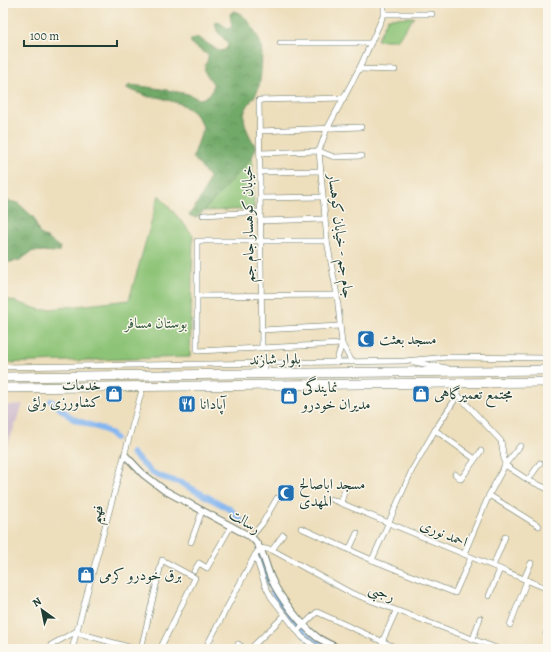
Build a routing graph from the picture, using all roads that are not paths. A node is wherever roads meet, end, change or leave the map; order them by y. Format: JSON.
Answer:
{"nodes":[{"id":1,"x":384,"y":3,"type":"edge"},
{"id":2,"x":384,"y":14,"type":"junction"},
{"id":3,"x":432,"y":14,"type":"dead end"},
{"id":4,"x":280,"y":43,"type":"dead end"},
{"id":5,"x":370,"y":43,"type":"junction"},
{"id":6,"x":358,"y":69,"type":"junction"},
{"id":7,"x":395,"y":70,"type":"dead end"},
{"id":8,"x":344,"y":98,"type":"junction"},
{"id":9,"x":361,"y":127,"type":"dead end"},
{"id":10,"x":326,"y":129,"type":"junction"},
{"id":11,"x":260,"y":131,"type":"junction"},
{"id":12,"x":319,"y":151,"type":"junction"},
{"id":13,"x":260,"y":153,"type":"junction"},
{"id":14,"x":362,"y":156,"type":"dead end"},
{"id":15,"x":321,"y":171,"type":"junction"},
{"id":16,"x":260,"y":172,"type":"junction"},
{"id":17,"x":322,"y":197,"type":"junction"},
{"id":18,"x":260,"y":198,"type":"junction"},
{"id":19,"x":260,"y":212,"type":"junction"},
{"id":20,"x":203,"y":214,"type":"dead end"},
{"id":21,"x":325,"y":219,"type":"junction"},
{"id":22,"x":260,"y":221,"type":"junction"},
{"id":23,"x":261,"y":241,"type":"junction"},
{"id":24,"x":327,"y":241,"type":"junction"},
{"id":25,"x":337,"y":295,"type":"junction"},
{"id":26,"x":197,"y":296,"type":"junction"},
{"id":27,"x":261,"y":296,"type":"junction"},
{"id":28,"x":340,"y":326,"type":"junction"},
{"id":29,"x":261,"y":330,"type":"junction"},
{"id":30,"x":342,"y":344,"type":"junction"},
{"id":31,"x":262,"y":348,"type":"junction"},
{"id":32,"x":548,"y":358,"type":"edge"},
{"id":33,"x":404,"y":361,"type":"junction"},
{"id":34,"x":336,"y":362,"type":"junction"},
{"id":35,"x":352,"y":362,"type":"junction"},
{"id":36,"x":263,"y":363,"type":"junction"},
{"id":37,"x":3,"y":367,"type":"edge"},
{"id":38,"x":548,"y":370,"type":"edge"},
{"id":39,"x":466,"y":371,"type":"junction"},
{"id":40,"x":263,"y":374,"type":"junction"},
{"id":41,"x":3,"y":376,"type":"edge"},
{"id":42,"x":548,"y":382,"type":"edge"},
{"id":43,"x":455,"y":383,"type":"junction"},
{"id":44,"x":143,"y":386,"type":"junction"},
{"id":45,"x":3,"y":388,"type":"edge"},
{"id":46,"x":458,"y":395,"type":"junction"},
{"id":47,"x":435,"y":430,"type":"junction"},
{"id":48,"x":520,"y":446,"type":"dead end"},
{"id":49,"x":481,"y":451,"type":"dead end"},
{"id":50,"x":125,"y":455,"type":"junction"},
{"id":51,"x":475,"y":460,"type":"junction"},
{"id":52,"x":540,"y":463,"type":"dead end"},
{"id":53,"x":505,"y":465,"type":"junction"},
{"id":54,"x":455,"y":474,"type":"dead end"},
{"id":55,"x":528,"y":480,"type":"junction"},
{"id":56,"x":345,"y":489,"type":"dead end"},
{"id":57,"x":548,"y":489,"type":"edge"},
{"id":58,"x":490,"y":495,"type":"junction"},
{"id":59,"x":277,"y":498,"type":"dead end"},
{"id":60,"x":331,"y":499,"type":"dead end"},
{"id":61,"x":341,"y":503,"type":"junction"},
{"id":62,"x":202,"y":511,"type":"junction"},
{"id":63,"x":388,"y":522,"type":"junction"},
{"id":64,"x":231,"y":526,"type":"junction"},
{"id":65,"x":539,"y":526,"type":"dead end"},
{"id":66,"x":300,"y":528,"type":"dead end"},
{"id":67,"x":357,"y":532,"type":"dead end"},
{"id":68,"x":283,"y":535,"type":"dead end"},
{"id":69,"x":251,"y":537,"type":"junction"},
{"id":70,"x":505,"y":537,"type":"dead end"},
{"id":71,"x":191,"y":542,"type":"dead end"},
{"id":72,"x":260,"y":548,"type":"junction"},
{"id":73,"x":272,"y":550,"type":"junction"},
{"id":74,"x":349,"y":550,"type":"junction"},
{"id":75,"x":464,"y":554,"type":"junction"},
{"id":76,"x":255,"y":555,"type":"junction"},
{"id":77,"x":471,"y":557,"type":"junction"},
{"id":78,"x":372,"y":560,"type":"junction"},
{"id":79,"x":531,"y":563,"type":"dead end"},
{"id":80,"x":493,"y":566,"type":"junction"},
{"id":81,"x":500,"y":569,"type":"junction"},
{"id":82,"x":194,"y":571,"type":"dead end"},
{"id":83,"x":525,"y":580,"type":"junction"},
{"id":84,"x":548,"y":589,"type":"edge"},
{"id":85,"x":489,"y":596,"type":"dead end"},
{"id":86,"x":396,"y":611,"type":"junction"},
{"id":87,"x":285,"y":615,"type":"junction"},
{"id":88,"x":480,"y":618,"type":"dead end"},
{"id":89,"x":304,"y":625,"type":"junction"},
{"id":90,"x":510,"y":625,"type":"dead end"},
{"id":91,"x":297,"y":631,"type":"junction"},
{"id":92,"x":76,"y":632,"type":"junction"},
{"id":93,"x":473,"y":639,"type":"junction"},
{"id":94,"x":382,"y":642,"type":"junction"},
{"id":95,"x":238,"y":644,"type":"dead end"},
{"id":96,"x":51,"y":645,"type":"dead end"},
{"id":97,"x":72,"y":649,"type":"edge"},
{"id":98,"x":136,"y":649,"type":"edge"},
{"id":99,"x":141,"y":649,"type":"edge"},
{"id":100,"x":160,"y":649,"type":"edge"},
{"id":101,"x":205,"y":649,"type":"edge"},
{"id":102,"x":246,"y":649,"type":"edge"},
{"id":103,"x":250,"y":649,"type":"edge"},
{"id":104,"x":318,"y":649,"type":"edge"},
{"id":105,"x":340,"y":649,"type":"edge"},
{"id":106,"x":399,"y":649,"type":"edge"},
{"id":107,"x":499,"y":649,"type":"edge"}],
"edges":[{"from":1,"to":2,"type":"street","name":"جام جم - خیابان کوهسار"},
{"from":2,"to":3,"type":"street"},
{"from":2,"to":5,"type":"street","name":"جام جم - خیابان کوهسار"},
{"from":4,"to":5,"type":"street"},
{"from":5,"to":6,"type":"street","name":"جام جم - خیابان کوهسار"},
{"from":6,"to":7,"type":"street"},
{"from":6,"to":8,"type":"street","name":"جام جم - خیابان کوهسار"},
{"from":8,"to":10,"type":"street","name":"جام جم - خیابان کوهسار"},
{"from":8,"to":11,"type":"street","name":"خیابان کوهسار جام جم"},
{"from":9,"to":10,"type":"street"},
{"from":10,"to":11,"type":"street"},
{"from":10,"to":12,"type":"street","name":"جام جم - خیابان کوهسار"},
{"from":11,"to":13,"type":"street","name":"خیابان کوهسار جام جم"},
{"from":12,"to":13,"type":"street"},
{"from":12,"to":14,"type":"street"},
{"from":12,"to":15,"type":"street","name":"جام جم - خیابان کوهسار"},
{"from":13,"to":16,"type":"street","name":"خیابان کوهسار جام جم"},
{"from":15,"to":16,"type":"street"},
{"from":15,"to":17,"type":"street","name":"جام جم - خیابان کوهسار"},
{"from":16,"to":18,"type":"street","name":"خیابان کوهسار جام جم"},
{"from":17,"to":18,"type":"street"},
{"from":17,"to":21,"type":"street","name":"جام جم - خیابان کوهسار"},
{"from":18,"to":19,"type":"street","name":"خیابان کوهسار جام جم"},
{"from":19,"to":20,"type":"street"},
{"from":19,"to":22,"type":"street","name":"خیابان کوهسار جام جم"},
{"from":21,"to":22,"type":"street"},
{"from":21,"to":24,"type":"street","name":"جام جم - خیابان کوهسار"},
{"from":22,"to":23,"type":"street","name":"خیابان کوهسار جام جم"},
{"from":23,"to":24,"type":"street"},
{"from":23,"to":26,"type":"street"},
{"from":23,"to":27,"type":"street","name":"خیابان کوهسار جام جم"},
{"from":24,"to":25,"type":"street","name":"جام جم - خیابان کوهسار"},
{"from":25,"to":27,"type":"street"},
{"from":25,"to":28,"type":"street","name":"جام جم - خیابان کوهسار"},
{"from":26,"to":27,"type":"street"},
{"from":26,"to":31,"type":"street"},
{"from":27,"to":29,"type":"street","name":"خیابان کوهسار جام جم"},
{"from":28,"to":29,"type":"street"},
{"from":28,"to":30,"type":"street","name":"جام جم - خیابان کوهسار"},
{"from":29,"to":31,"type":"street","name":"خیابان کوهسار جام جم"},
{"from":30,"to":31,"type":"street"},
{"from":30,"to":34,"type":"street"},
{"from":30,"to":35,"type":"street"},
{"from":32,"to":33,"type":"street"},
{"from":33,"to":35,"type":"street"},
{"from":33,"to":39,"type":"street"},
{"from":34,"to":35,"type":"street"},
{"from":34,"to":36,"type":"street"},
{"from":36,"to":37,"type":"street"},
{"from":36,"to":40,"type":"highway"},
{"from":38,"to":39,"type":"highway","name":"بلوار شازند"},
{"from":39,"to":40,"type":"highway","name":"بلوار شازند"},
{"from":40,"to":41,"type":"highway","name":"بلوار شازند"},
{"from":42,"to":43,"type":"highway","name":"بلوار شازند"},
{"from":43,"to":44,"type":"highway","name":"بلوار شازند"},
{"from":43,"to":46,"type":"street"},
{"from":44,"to":45,"type":"highway","name":"بلوار شازند"},
{"from":44,"to":50,"type":"street","name":"فهیم"},
{"from":46,"to":47,"type":"street"},
{"from":46,"to":53,"type":"street"},
{"from":47,"to":51,"type":"street"},
{"from":47,"to":63,"type":"street"},
{"from":48,"to":53,"type":"street"},
{"from":49,"to":51,"type":"street"},
{"from":50,"to":62,"type":"street","name":"رسالت"},
{"from":50,"to":92,"type":"street","name":"فهیم"},
{"from":51,"to":54,"type":"street"},
{"from":52,"to":55,"type":"street"},
{"from":53,"to":55,"type":"street"},
{"from":53,"to":58,"type":"street"},
{"from":55,"to":57,"type":"street"},
{"from":56,"to":61,"type":"street"},
{"from":58,"to":65,"type":"street"},
{"from":58,"to":75,"type":"street"},
{"from":59,"to":69,"type":"street"},
{"from":60,"to":61,"type":"street","name":"احمد نوری"},
{"from":61,"to":63,"type":"street","name":"احمد نوری"},
{"from":62,"to":64,"type":"street","name":"رسالت"},
{"from":62,"to":71,"type":"street"},
{"from":63,"to":75,"type":"street","name":"احمد نوری"},
{"from":63,"to":78,"type":"street"},
{"from":64,"to":69,"type":"street","name":"رسالت"},
{"from":64,"to":82,"type":"street"},
{"from":66,"to":74,"type":"street"},
{"from":67,"to":74,"type":"street"},
{"from":68,"to":73,"type":"street"},
{"from":69,"to":72,"type":"street","name":"رسالت"},
{"from":70,"to":80,"type":"street"},
{"from":72,"to":73,"type":"street","name":"رجبی"},
{"from":72,"to":76,"type":"street"},
{"from":72,"to":89,"type":"street","name":"رسالت"},
{"from":73,"to":86,"type":"street","name":"رجبی"},
{"from":74,"to":78,"type":"street"},
{"from":75,"to":77,"type":"street","name":"احمد نوری"},
{"from":76,"to":87,"type":"street"},
{"from":76,"to":101,"type":"street"},
{"from":77,"to":78,"type":"street"},
{"from":77,"to":80,"type":"street","name":"احمد نوری"},
{"from":79,"to":83,"type":"street"},
{"from":80,"to":81,"type":"street","name":"احمد نوری"},
{"from":81,"to":83,"type":"street","name":"احمد نوری"},
{"from":81,"to":85,"type":"street"},
{"from":83,"to":84,"type":"street","name":"احمد نوری"},
{"from":83,"to":90,"type":"street"},
{"from":86,"to":93,"type":"street","name":"رجبی"},
{"from":86,"to":94,"type":"street"},
{"from":87,"to":91,"type":"street"},
{"from":87,"to":103,"type":"street"},
{"from":88,"to":93,"type":"street"},
{"from":89,"to":91,"type":"street"},
{"from":89,"to":94,"type":"street"},
{"from":89,"to":105,"type":"street","name":"رسالت"},
{"from":91,"to":104,"type":"street"},
{"from":92,"to":96,"type":"street"},
{"from":92,"to":97,"type":"street","name":"فهیم"},
{"from":92,"to":98,"type":"street"},
{"from":93,"to":107,"type":"street","name":"رجبی"},
{"from":94,"to":106,"type":"street"},
{"from":95,"to":102,"type":"street"},
{"from":99,"to":100,"type":"street"}]}
